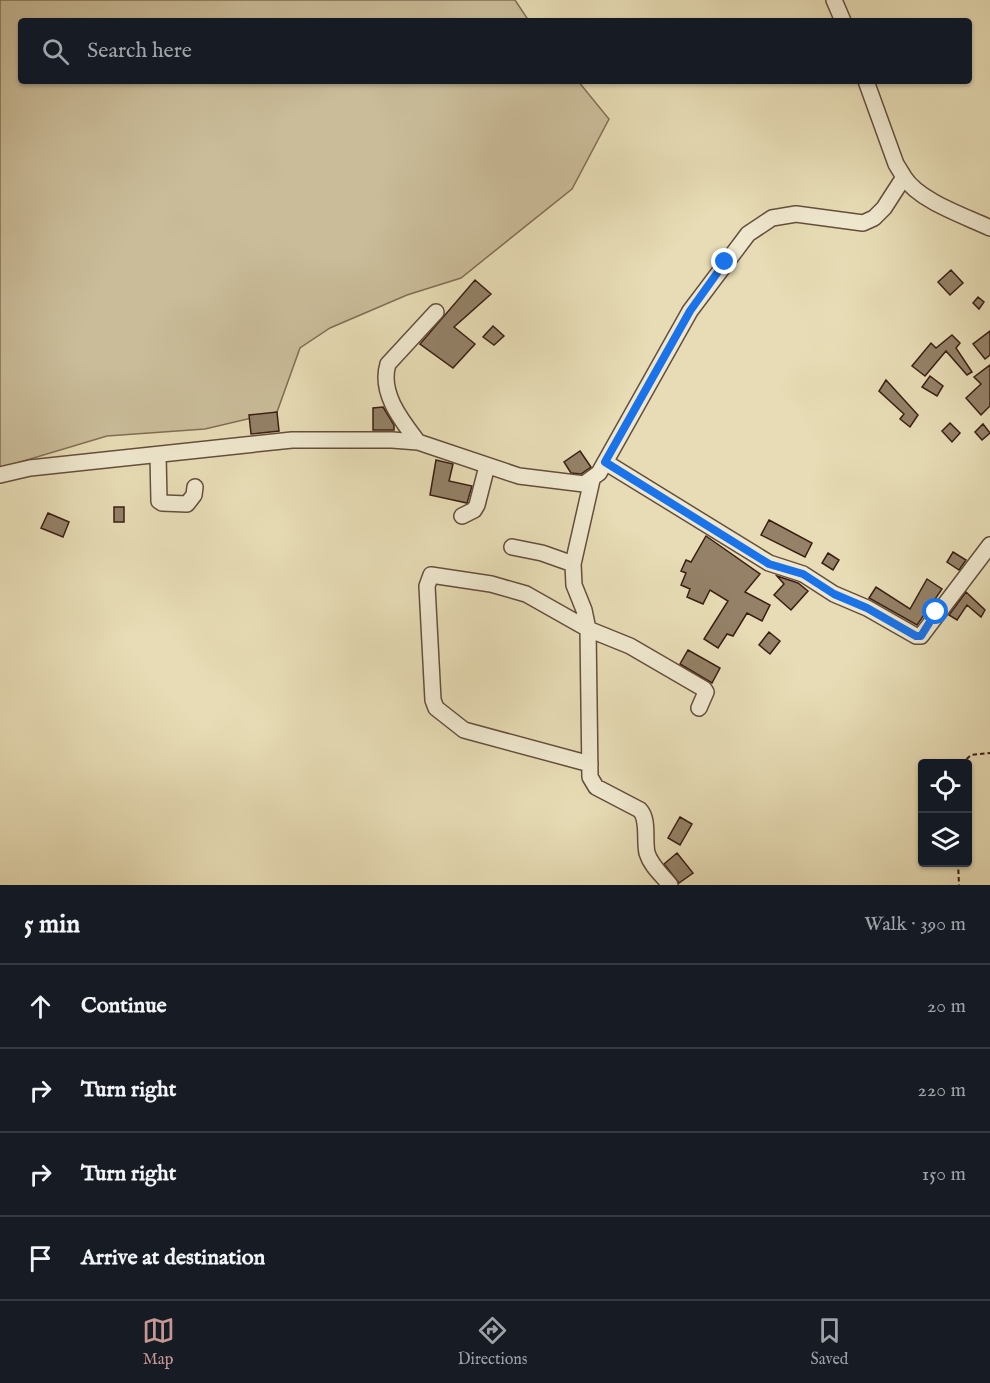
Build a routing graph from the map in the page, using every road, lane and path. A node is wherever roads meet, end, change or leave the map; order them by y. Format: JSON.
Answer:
{"nodes":[{"id":1,"x":834,"y":0,"type":"edge"},
{"id":2,"x":842,"y":18,"type":"edge"},
{"id":3,"x":867,"y":84,"type":"edge"},
{"id":4,"x":904,"y":177,"type":"junction"},
{"id":5,"x":990,"y":228,"type":"edge"},
{"id":6,"x":436,"y":312,"type":"dead end"},
{"id":7,"x":418,"y":442,"type":"junction"},
{"id":8,"x":158,"y":455,"type":"junction"},
{"id":9,"x":605,"y":462,"type":"junction"},
{"id":10,"x":487,"y":466,"type":"junction"},
{"id":11,"x":0,"y":475,"type":"edge"},
{"id":12,"x":592,"y":480,"type":"junction"},
{"id":13,"x":195,"y":487,"type":"dead end"},
{"id":14,"x":462,"y":516,"type":"dead end"},
{"id":15,"x":990,"y":545,"type":"edge"},
{"id":16,"x":512,"y":547,"type":"dead end"},
{"id":17,"x":573,"y":564,"type":"junction"},
{"id":18,"x":588,"y":629,"type":"junction"},
{"id":19,"x":699,"y":708,"type":"dead end"},
{"id":20,"x":990,"y":753,"type":"edge"},
{"id":21,"x":966,"y":759,"type":"edge"},
{"id":22,"x":590,"y":764,"type":"junction"},
{"id":23,"x":958,"y":867,"type":"edge"},
{"id":24,"x":670,"y":885,"type":"edge"},
{"id":25,"x":960,"y":885,"type":"edge"}],
"edges":[{"from":1,"to":2,"type":"street"},
{"from":3,"to":4,"type":"street"},
{"from":4,"to":5,"type":"street"},
{"from":4,"to":9,"type":"street"},
{"from":6,"to":7,"type":"street"},
{"from":7,"to":8,"type":"street"},
{"from":7,"to":10,"type":"street"},
{"from":8,"to":11,"type":"street"},
{"from":8,"to":13,"type":"street"},
{"from":9,"to":12,"type":"street"},
{"from":9,"to":15,"type":"street"},
{"from":10,"to":12,"type":"street"},
{"from":10,"to":14,"type":"street"},
{"from":12,"to":17,"type":"street"},
{"from":16,"to":17,"type":"street"},
{"from":17,"to":18,"type":"street"},
{"from":18,"to":19,"type":"street"},
{"from":18,"to":22,"type":"street"},
{"from":18,"to":22,"type":"street"},
{"from":20,"to":21,"type":"path"},
{"from":22,"to":24,"type":"street"},
{"from":23,"to":25,"type":"path"}]}
